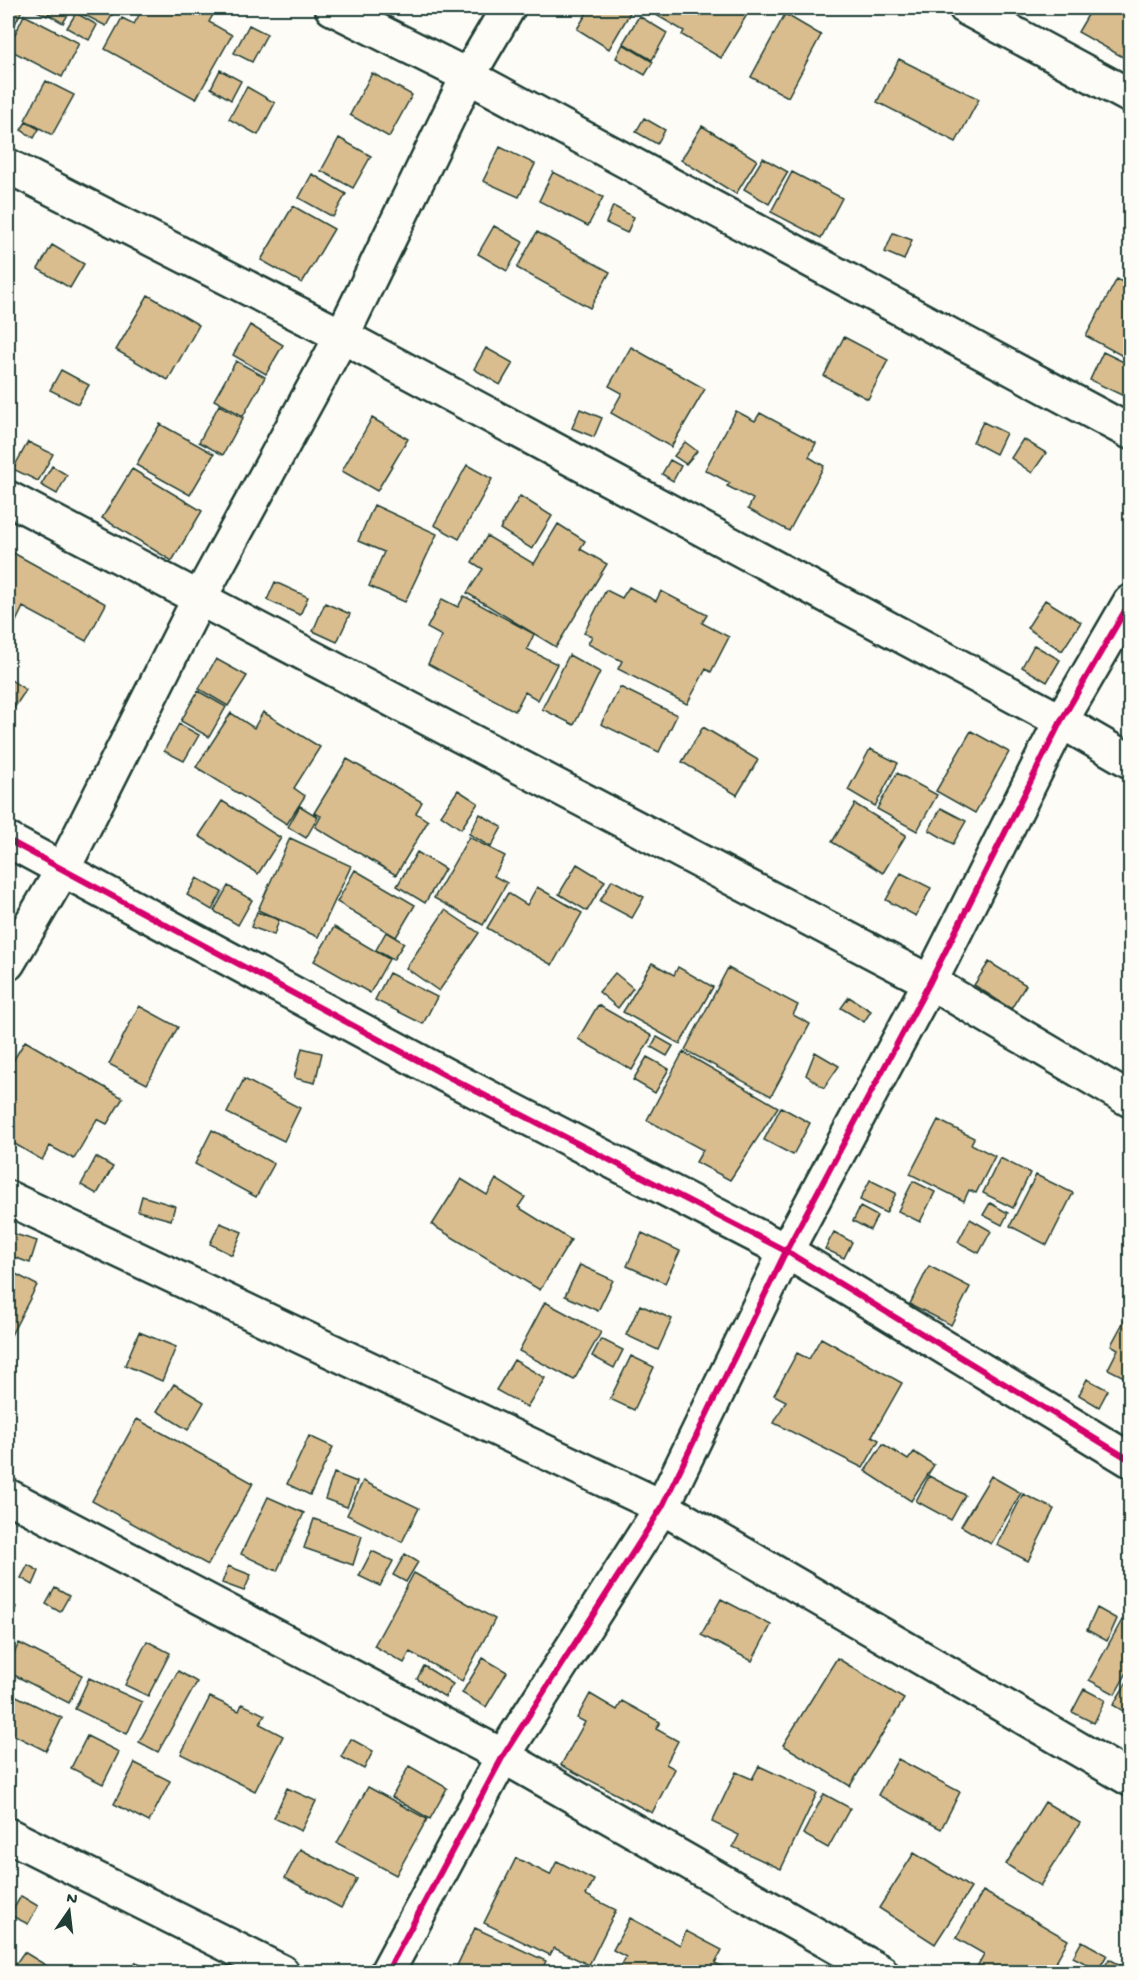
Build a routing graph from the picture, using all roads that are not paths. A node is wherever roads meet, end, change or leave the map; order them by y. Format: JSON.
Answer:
{"nodes":[{"id":1,"x":333,"y":8,"type":"edge"},
{"id":2,"x":508,"y":8,"type":"edge"},
{"id":3,"x":966,"y":8,"type":"edge"},
{"id":4,"x":468,"y":76,"type":"junction"},
{"id":5,"x":1131,"y":96,"type":"edge"},
{"id":6,"x":8,"y":166,"type":"edge"},
{"id":7,"x":342,"y":336,"type":"junction"},
{"id":8,"x":1131,"y":432,"type":"edge"},
{"id":9,"x":8,"y":498,"type":"edge"},
{"id":10,"x":199,"y":599,"type":"junction"},
{"id":11,"x":1131,"y":602,"type":"edge"},
{"id":12,"x":1061,"y":720,"type":"junction"},
{"id":13,"x":1131,"y":761,"type":"edge"},
{"id":14,"x":8,"y":840,"type":"edge"},
{"id":15,"x":62,"y":871,"type":"junction"},
{"id":16,"x":8,"y":963,"type":"edge"},
{"id":17,"x":930,"y":982,"type":"junction"},
{"id":18,"x":1131,"y":1100,"type":"edge"},
{"id":19,"x":8,"y":1198,"type":"edge"},
{"id":20,"x":786,"y":1251,"type":"junction"},
{"id":21,"x":1131,"y":1460,"type":"edge"},
{"id":22,"x":8,"y":1496,"type":"edge"},
{"id":23,"x":662,"y":1507,"type":"junction"},
{"id":24,"x":503,"y":1756,"type":"junction"},
{"id":25,"x":1131,"y":1779,"type":"edge"},
{"id":26,"x":8,"y":1835,"type":"edge"},
{"id":27,"x":282,"y":1972,"type":"edge"},
{"id":28,"x":387,"y":1972,"type":"edge"},
{"id":29,"x":881,"y":1972,"type":"edge"}],
"edges":[{"from":1,"to":4,"type":"street"},
{"from":2,"to":4,"type":"street"},
{"from":3,"to":5,"type":"street"},
{"from":4,"to":7,"type":"street"},
{"from":4,"to":8,"type":"street"},
{"from":6,"to":7,"type":"street"},
{"from":7,"to":10,"type":"street"},
{"from":7,"to":12,"type":"street"},
{"from":9,"to":10,"type":"street"},
{"from":10,"to":15,"type":"street"},
{"from":10,"to":17,"type":"street"},
{"from":11,"to":12,"type":"street"},
{"from":12,"to":13,"type":"street"},
{"from":12,"to":17,"type":"street"},
{"from":14,"to":15,"type":"street"},
{"from":15,"to":16,"type":"street"},
{"from":15,"to":20,"type":"street"},
{"from":17,"to":18,"type":"street"},
{"from":17,"to":20,"type":"street"},
{"from":19,"to":23,"type":"street"},
{"from":20,"to":21,"type":"street"},
{"from":20,"to":23,"type":"street"},
{"from":22,"to":24,"type":"street"},
{"from":23,"to":24,"type":"street"},
{"from":23,"to":25,"type":"street"},
{"from":24,"to":28,"type":"street"},
{"from":24,"to":29,"type":"street"},
{"from":26,"to":27,"type":"street"}]}
